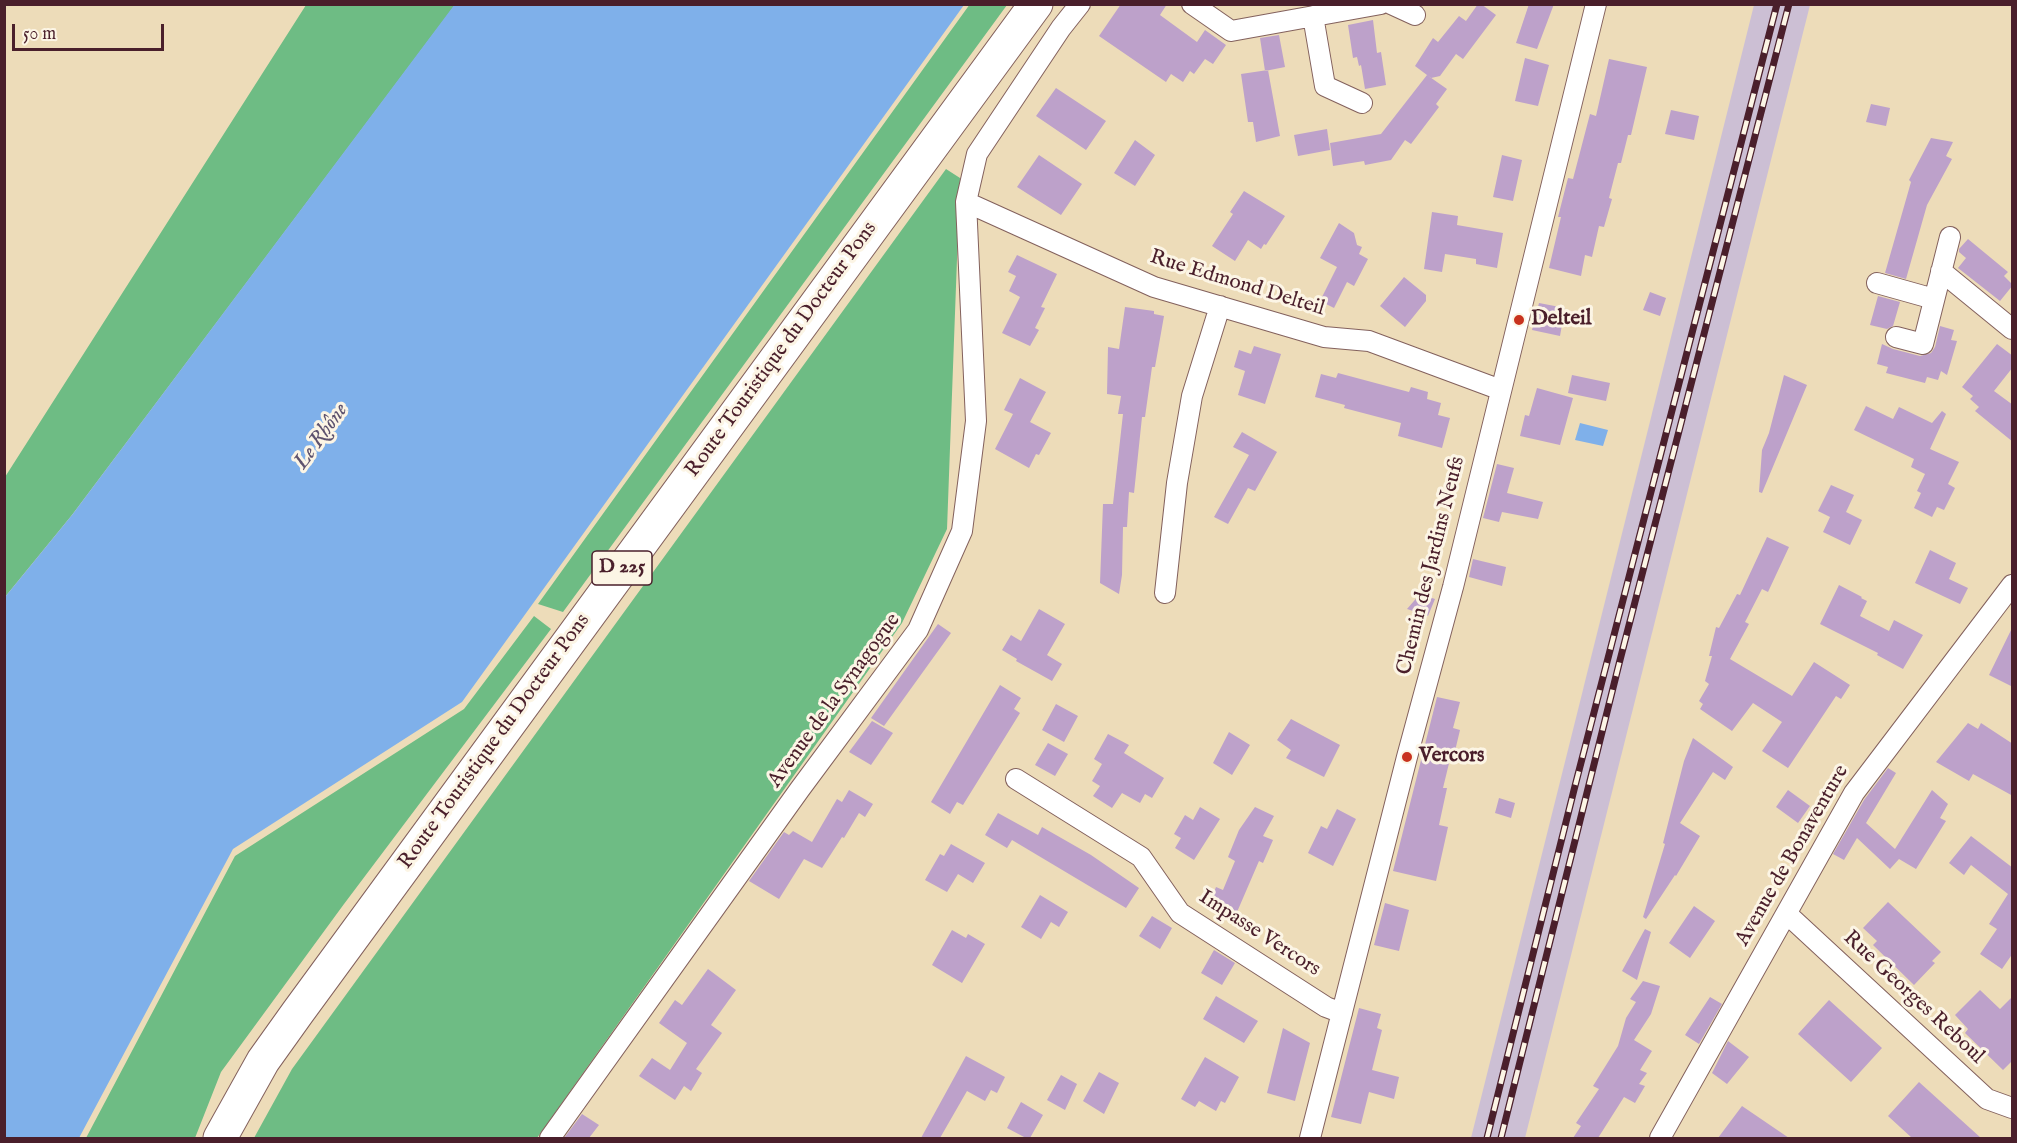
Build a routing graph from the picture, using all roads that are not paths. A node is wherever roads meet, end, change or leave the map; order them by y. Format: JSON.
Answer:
{"nodes":[{"id":1,"x":1036,"y":4,"type":"edge"},
{"id":2,"x":1080,"y":4,"type":"edge"},
{"id":3,"x":1192,"y":4,"type":"edge"},
{"id":4,"x":1381,"y":4,"type":"edge"},
{"id":5,"x":1391,"y":4,"type":"edge"},
{"id":6,"x":1596,"y":4,"type":"edge"},
{"id":7,"x":1415,"y":15,"type":"dead end"},
{"id":8,"x":1313,"y":16,"type":"junction"},
{"id":9,"x":1362,"y":103,"type":"dead end"},
{"id":10,"x":966,"y":202,"type":"junction"},
{"id":11,"x":1950,"y":237,"type":"dead end"},
{"id":12,"x":1941,"y":271,"type":"junction"},
{"id":13,"x":1877,"y":283,"type":"dead end"},
{"id":14,"x":1934,"y":299,"type":"junction"},
{"id":15,"x":1220,"y":306,"type":"junction"},
{"id":16,"x":2013,"y":329,"type":"edge"},
{"id":17,"x":1896,"y":337,"type":"dead end"},
{"id":18,"x":1501,"y":390,"type":"junction"},
{"id":19,"x":2013,"y":585,"type":"edge"},
{"id":20,"x":1165,"y":592,"type":"dead end"},
{"id":21,"x":1016,"y":779,"type":"dead end"},
{"id":22,"x":1786,"y":914,"type":"junction"},
{"id":23,"x":1342,"y":1013,"type":"junction"},
{"id":24,"x":2013,"y":1108,"type":"edge"},
{"id":25,"x":220,"y":1138,"type":"edge"},
{"id":26,"x":550,"y":1138,"type":"edge"},
{"id":27,"x":1310,"y":1138,"type":"edge"},
{"id":28,"x":1660,"y":1138,"type":"edge"}],
"edges":[{"from":1,"to":25,"type":"highway","name":"Route Touristique du Docteur Pons","number":"D 225"},
{"from":2,"to":10,"type":"street","name":"Avenue de la Synagogue"},
{"from":3,"to":8,"type":"street"},
{"from":4,"to":8,"type":"street"},
{"from":5,"to":7,"type":"street"},
{"from":6,"to":18,"type":"street","name":"Chemin des Jardins Neufs"},
{"from":8,"to":9,"type":"street"},
{"from":10,"to":15,"type":"street","name":"Rue Edmond Delteil"},
{"from":10,"to":26,"type":"street","name":"Avenue de la Synagogue"},
{"from":11,"to":12,"type":"street"},
{"from":12,"to":14,"type":"street"},
{"from":12,"to":16,"type":"street"},
{"from":13,"to":14,"type":"street"},
{"from":14,"to":17,"type":"street"},
{"from":15,"to":18,"type":"street","name":"Rue Edmond Delteil"},
{"from":15,"to":20,"type":"street"},
{"from":18,"to":23,"type":"street","name":"Chemin des Jardins Neufs"},
{"from":19,"to":22,"type":"street","name":"Avenue de Bonaventure"},
{"from":21,"to":23,"type":"street","name":"Impasse Vercors"},
{"from":22,"to":24,"type":"street","name":"Rue Georges Reboul"},
{"from":22,"to":28,"type":"street","name":"Avenue de Bonaventure"},
{"from":23,"to":27,"type":"street","name":"Chemin des Jardins Neufs"}]}
